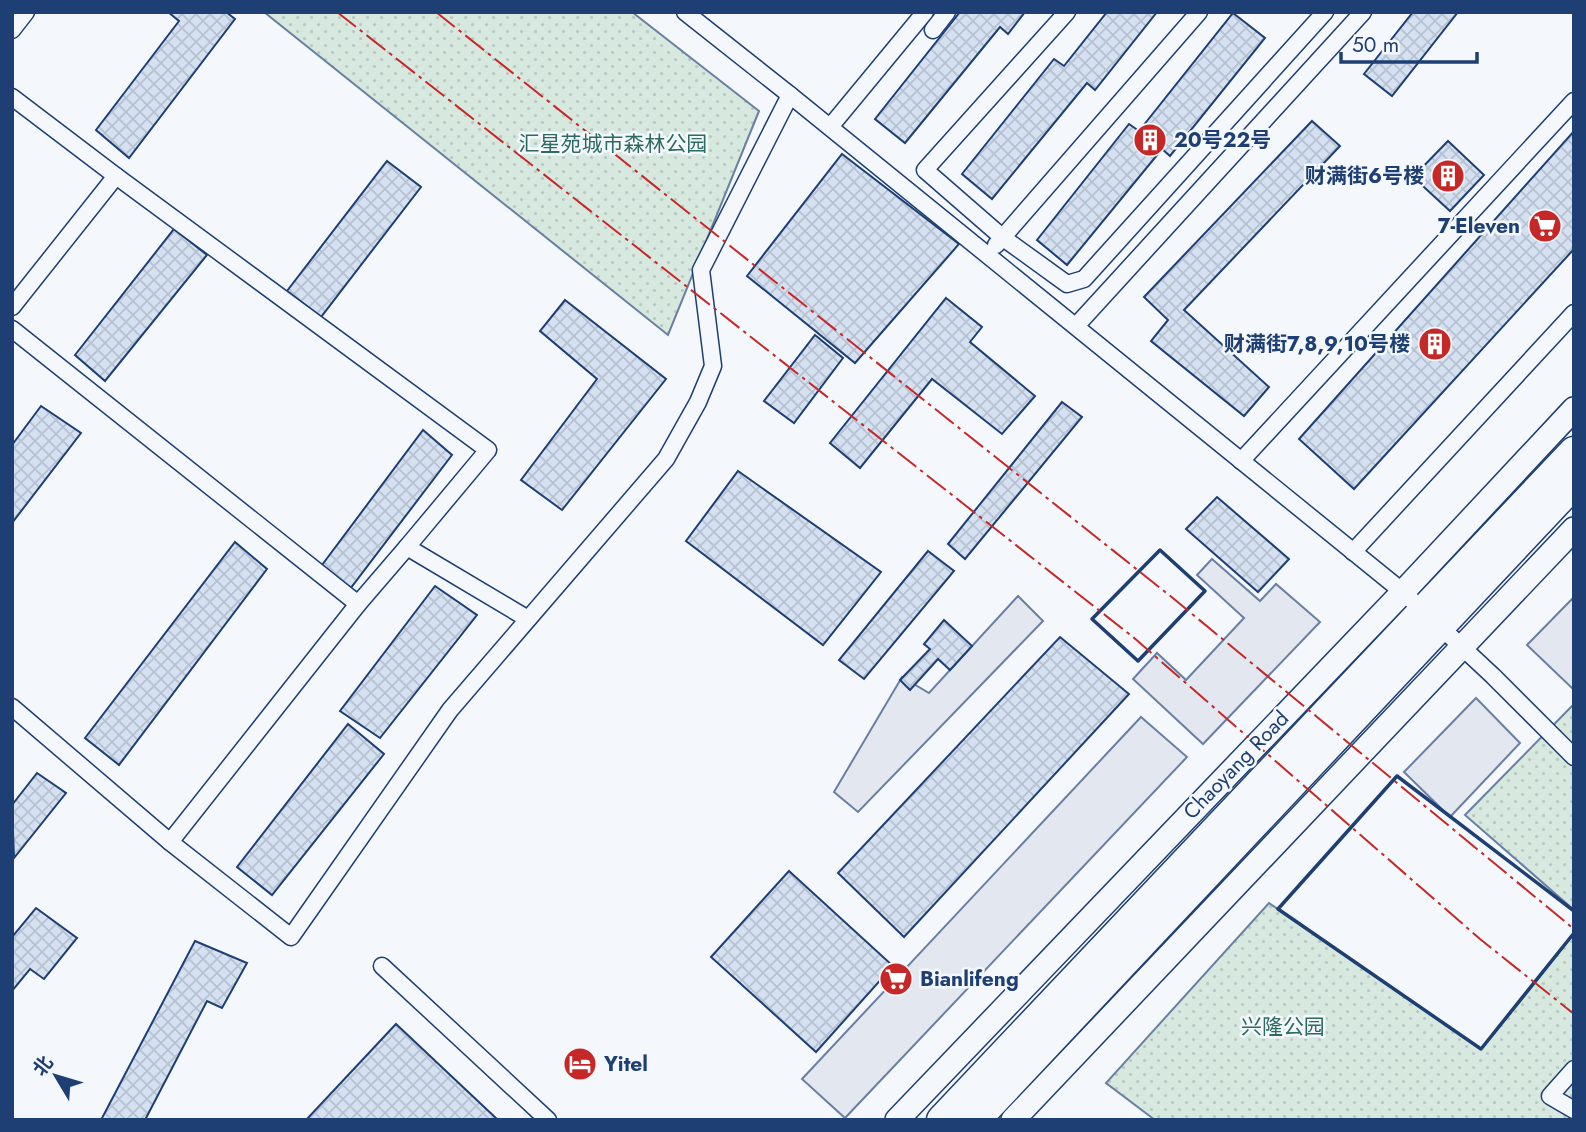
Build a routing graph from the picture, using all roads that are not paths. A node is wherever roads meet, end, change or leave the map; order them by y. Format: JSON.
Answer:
{"nodes":[{"id":1,"x":26,"y":12,"type":"edge"},
{"id":2,"x":685,"y":12,"type":"edge"},
{"id":3,"x":925,"y":12,"type":"edge"},
{"id":4,"x":947,"y":12,"type":"edge"},
{"id":5,"x":1067,"y":12,"type":"edge"},
{"id":6,"x":1199,"y":12,"type":"edge"},
{"id":7,"x":1325,"y":12,"type":"edge"},
{"id":8,"x":1363,"y":12,"type":"edge"},
{"id":9,"x":12,"y":30,"type":"edge"},
{"id":10,"x":933,"y":30,"type":"dead end"},
{"id":11,"x":790,"y":95,"type":"junction"},
{"id":12,"x":12,"y":97,"type":"edge"},
{"id":13,"x":1574,"y":101,"type":"edge"},
{"id":14,"x":830,"y":127,"type":"junction"},
{"id":15,"x":116,"y":176,"type":"junction"},
{"id":16,"x":1002,"y":237,"type":"junction"},
{"id":17,"x":987,"y":254,"type":"junction"},
{"id":18,"x":12,"y":307,"type":"edge"},
{"id":19,"x":1574,"y":313,"type":"edge"},
{"id":20,"x":1076,"y":326,"type":"junction"},
{"id":21,"x":12,"y":329,"type":"edge"},
{"id":22,"x":1574,"y":409,"type":"edge"},
{"id":23,"x":1574,"y":452,"type":"edge"},
{"id":24,"x":1241,"y":461,"type":"junction"},
{"id":25,"x":1574,"y":483,"type":"edge"},
{"id":26,"x":1574,"y":529,"type":"edge"},
{"id":27,"x":407,"y":547,"type":"junction"},
{"id":28,"x":1353,"y":552,"type":"junction"},
{"id":29,"x":358,"y":604,"type":"junction"},
{"id":30,"x":1422,"y":610,"type":"junction"},
{"id":31,"x":528,"y":619,"type":"junction"},
{"id":32,"x":1462,"y":647,"type":"junction"},
{"id":33,"x":12,"y":707,"type":"edge"},
{"id":34,"x":1574,"y":757,"type":"edge"},
{"id":35,"x":170,"y":842,"type":"junction"},
{"id":36,"x":382,"y":966,"type":"dead end"},
{"id":37,"x":1574,"y":1069,"type":"edge"},
{"id":38,"x":1574,"y":1110,"type":"edge"},
{"id":39,"x":548,"y":1120,"type":"edge"},
{"id":40,"x":897,"y":1120,"type":"edge"},
{"id":41,"x":942,"y":1120,"type":"edge"},
{"id":42,"x":975,"y":1120,"type":"edge"},
{"id":43,"x":1013,"y":1120,"type":"edge"}],
"edges":[{"from":1,"to":9,"type":"street"},
{"from":2,"to":11,"type":"street"},
{"from":3,"to":14,"type":"street"},
{"from":4,"to":10,"type":"street"},
{"from":5,"to":16,"type":"street"},
{"from":6,"to":16,"type":"street"},
{"from":7,"to":16,"type":"street"},
{"from":8,"to":20,"type":"street"},
{"from":11,"to":14,"type":"street"},
{"from":11,"to":31,"type":"street"},
{"from":12,"to":15,"type":"street"},
{"from":13,"to":24,"type":"street"},
{"from":14,"to":17,"type":"street"},
{"from":15,"to":18,"type":"street"},
{"from":15,"to":27,"type":"street"},
{"from":16,"to":17,"type":"street"},
{"from":17,"to":20,"type":"street"},
{"from":19,"to":28,"type":"street"},
{"from":20,"to":24,"type":"street"},
{"from":21,"to":29,"type":"street"},
{"from":22,"to":30,"type":"street","name":"Chaoyang Road"},
{"from":23,"to":30,"type":"highway","name":"Chaoyang Road"},
{"from":24,"to":28,"type":"street"},
{"from":25,"to":30,"type":"highway","name":"Chaoyang Road"},
{"from":26,"to":32,"type":"street"},
{"from":27,"to":29,"type":"street"},
{"from":27,"to":31,"type":"street"},
{"from":28,"to":30,"type":"street"},
{"from":29,"to":35,"type":"street"},
{"from":30,"to":32,"type":"street"},
{"from":30,"to":40,"type":"street","name":"Chaoyang Road"},
{"from":30,"to":41,"type":"highway","name":"Chaoyang Road"},
{"from":30,"to":42,"type":"highway","name":"Chaoyang Road"},
{"from":31,"to":35,"type":"street"},
{"from":32,"to":34,"type":"street"},
{"from":32,"to":43,"type":"street"},
{"from":33,"to":35,"type":"street"},
{"from":36,"to":39,"type":"street"},
{"from":37,"to":38,"type":"street"}]}
